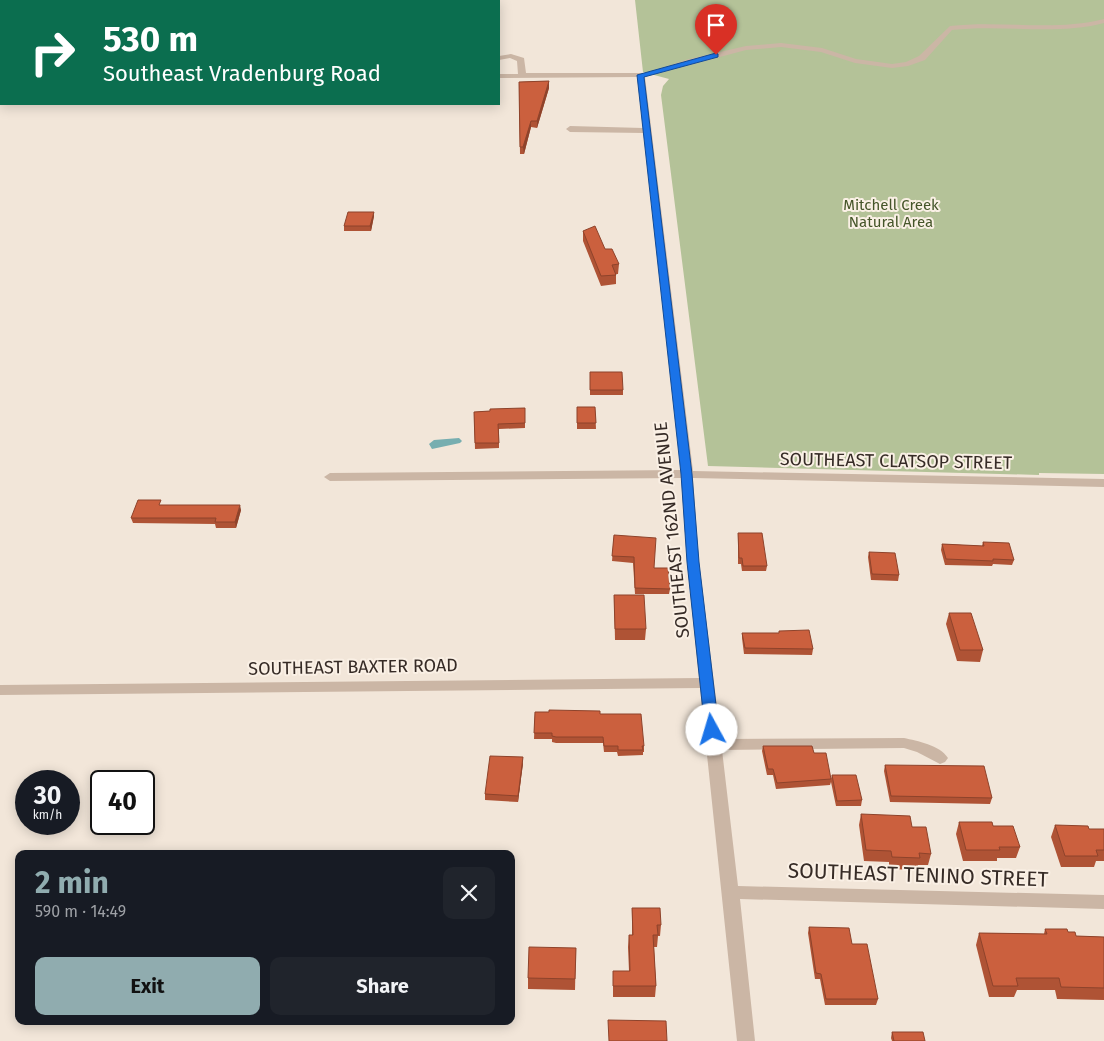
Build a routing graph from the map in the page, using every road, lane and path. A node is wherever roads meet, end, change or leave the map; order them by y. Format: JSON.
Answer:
{"nodes":[{"id":1,"x":1104,"y":21,"type":"edge"},
{"id":2,"x":500,"y":58,"type":"edge"},
{"id":3,"x":640,"y":75,"type":"junction"},
{"id":4,"x":500,"y":76,"type":"edge"},
{"id":5,"x":522,"y":76,"type":"junction"},
{"id":6,"x":570,"y":129,"type":"dead end"},
{"id":7,"x":647,"y":131,"type":"junction"},
{"id":8,"x":686,"y":474,"type":"junction"},
{"id":9,"x":330,"y":477,"type":"dead end"},
{"id":10,"x":1104,"y":483,"type":"edge"},
{"id":11,"x":707,"y":683,"type":"junction"},
{"id":12,"x":0,"y":690,"type":"edge"},
{"id":13,"x":714,"y":745,"type":"junction"},
{"id":14,"x":940,"y":758,"type":"dead end"},
{"id":15,"x":731,"y":892,"type":"junction"},
{"id":16,"x":1104,"y":902,"type":"edge"},
{"id":17,"x":746,"y":1041,"type":"edge"}],
"edges":[{"from":1,"to":3,"type":"street"},
{"from":2,"to":5,"type":"street"},
{"from":3,"to":5,"type":"street"},
{"from":3,"to":7,"type":"street","name":"SOUTHEAST 162ND AVENUE"},
{"from":4,"to":5,"type":"street"},
{"from":6,"to":7,"type":"street"},
{"from":7,"to":8,"type":"street","name":"SOUTHEAST 162ND AVENUE"},
{"from":8,"to":9,"type":"street","name":"SOUTHEAST CLATSOP STREET"},
{"from":8,"to":10,"type":"street","name":"SOUTHEAST CLATSOP STREET"},
{"from":8,"to":11,"type":"street","name":"SOUTHEAST 162ND AVENUE"},
{"from":11,"to":12,"type":"street","name":"SOUTHEAST BAXTER ROAD"},
{"from":11,"to":13,"type":"street","name":"SOUTHEAST 162ND AVENUE"},
{"from":13,"to":14,"type":"street"},
{"from":13,"to":15,"type":"street","name":"SOUTHEAST 162ND AVENUE"},
{"from":15,"to":16,"type":"street","name":"SOUTHEAST TENINO STREET"},
{"from":15,"to":17,"type":"street","name":"SOUTHEAST 162ND AVENUE"}]}
